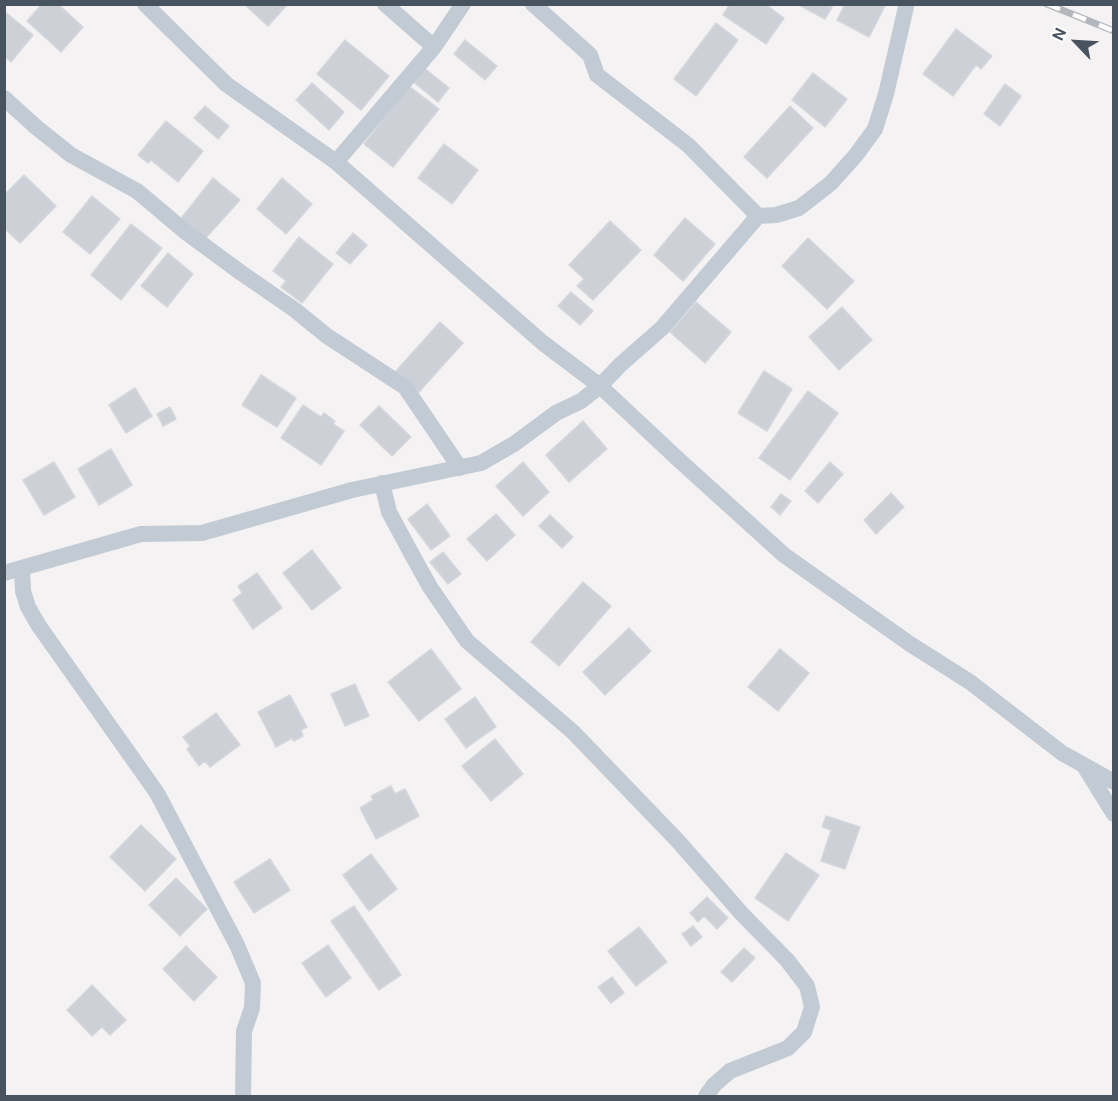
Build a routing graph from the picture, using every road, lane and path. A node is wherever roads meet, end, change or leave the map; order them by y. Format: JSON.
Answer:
{"nodes":[{"id":1,"x":145,"y":4,"type":"edge"},
{"id":2,"x":385,"y":4,"type":"edge"},
{"id":3,"x":463,"y":4,"type":"edge"},
{"id":4,"x":533,"y":4,"type":"edge"},
{"id":5,"x":906,"y":7,"type":"dead end"},
{"id":6,"x":434,"y":47,"type":"junction"},
{"id":7,"x":4,"y":98,"type":"edge"},
{"id":8,"x":336,"y":162,"type":"junction"},
{"id":9,"x":758,"y":216,"type":"junction"},
{"id":10,"x":600,"y":386,"type":"junction"},
{"id":11,"x":460,"y":468,"type":"junction"},
{"id":12,"x":382,"y":483,"type":"junction"},
{"id":13,"x":21,"y":569,"type":"junction"},
{"id":14,"x":4,"y":573,"type":"edge"},
{"id":15,"x":1084,"y":766,"type":"junction"},
{"id":16,"x":1113,"y":782,"type":"edge"},
{"id":17,"x":1113,"y":814,"type":"edge"},
{"id":18,"x":243,"y":1096,"type":"edge"},
{"id":19,"x":706,"y":1096,"type":"edge"}],
"edges":[{"from":1,"to":8,"type":"street"},
{"from":2,"to":6,"type":"street"},
{"from":3,"to":6,"type":"street"},
{"from":4,"to":9,"type":"street"},
{"from":5,"to":9,"type":"street"},
{"from":6,"to":8,"type":"street"},
{"from":7,"to":11,"type":"street"},
{"from":8,"to":10,"type":"street"},
{"from":9,"to":10,"type":"street"},
{"from":10,"to":11,"type":"street"},
{"from":10,"to":15,"type":"street"},
{"from":11,"to":12,"type":"street"},
{"from":12,"to":13,"type":"street"},
{"from":12,"to":19,"type":"street"},
{"from":13,"to":14,"type":"street"},
{"from":13,"to":18,"type":"street"},
{"from":15,"to":16,"type":"street"},
{"from":15,"to":17,"type":"street"}]}
